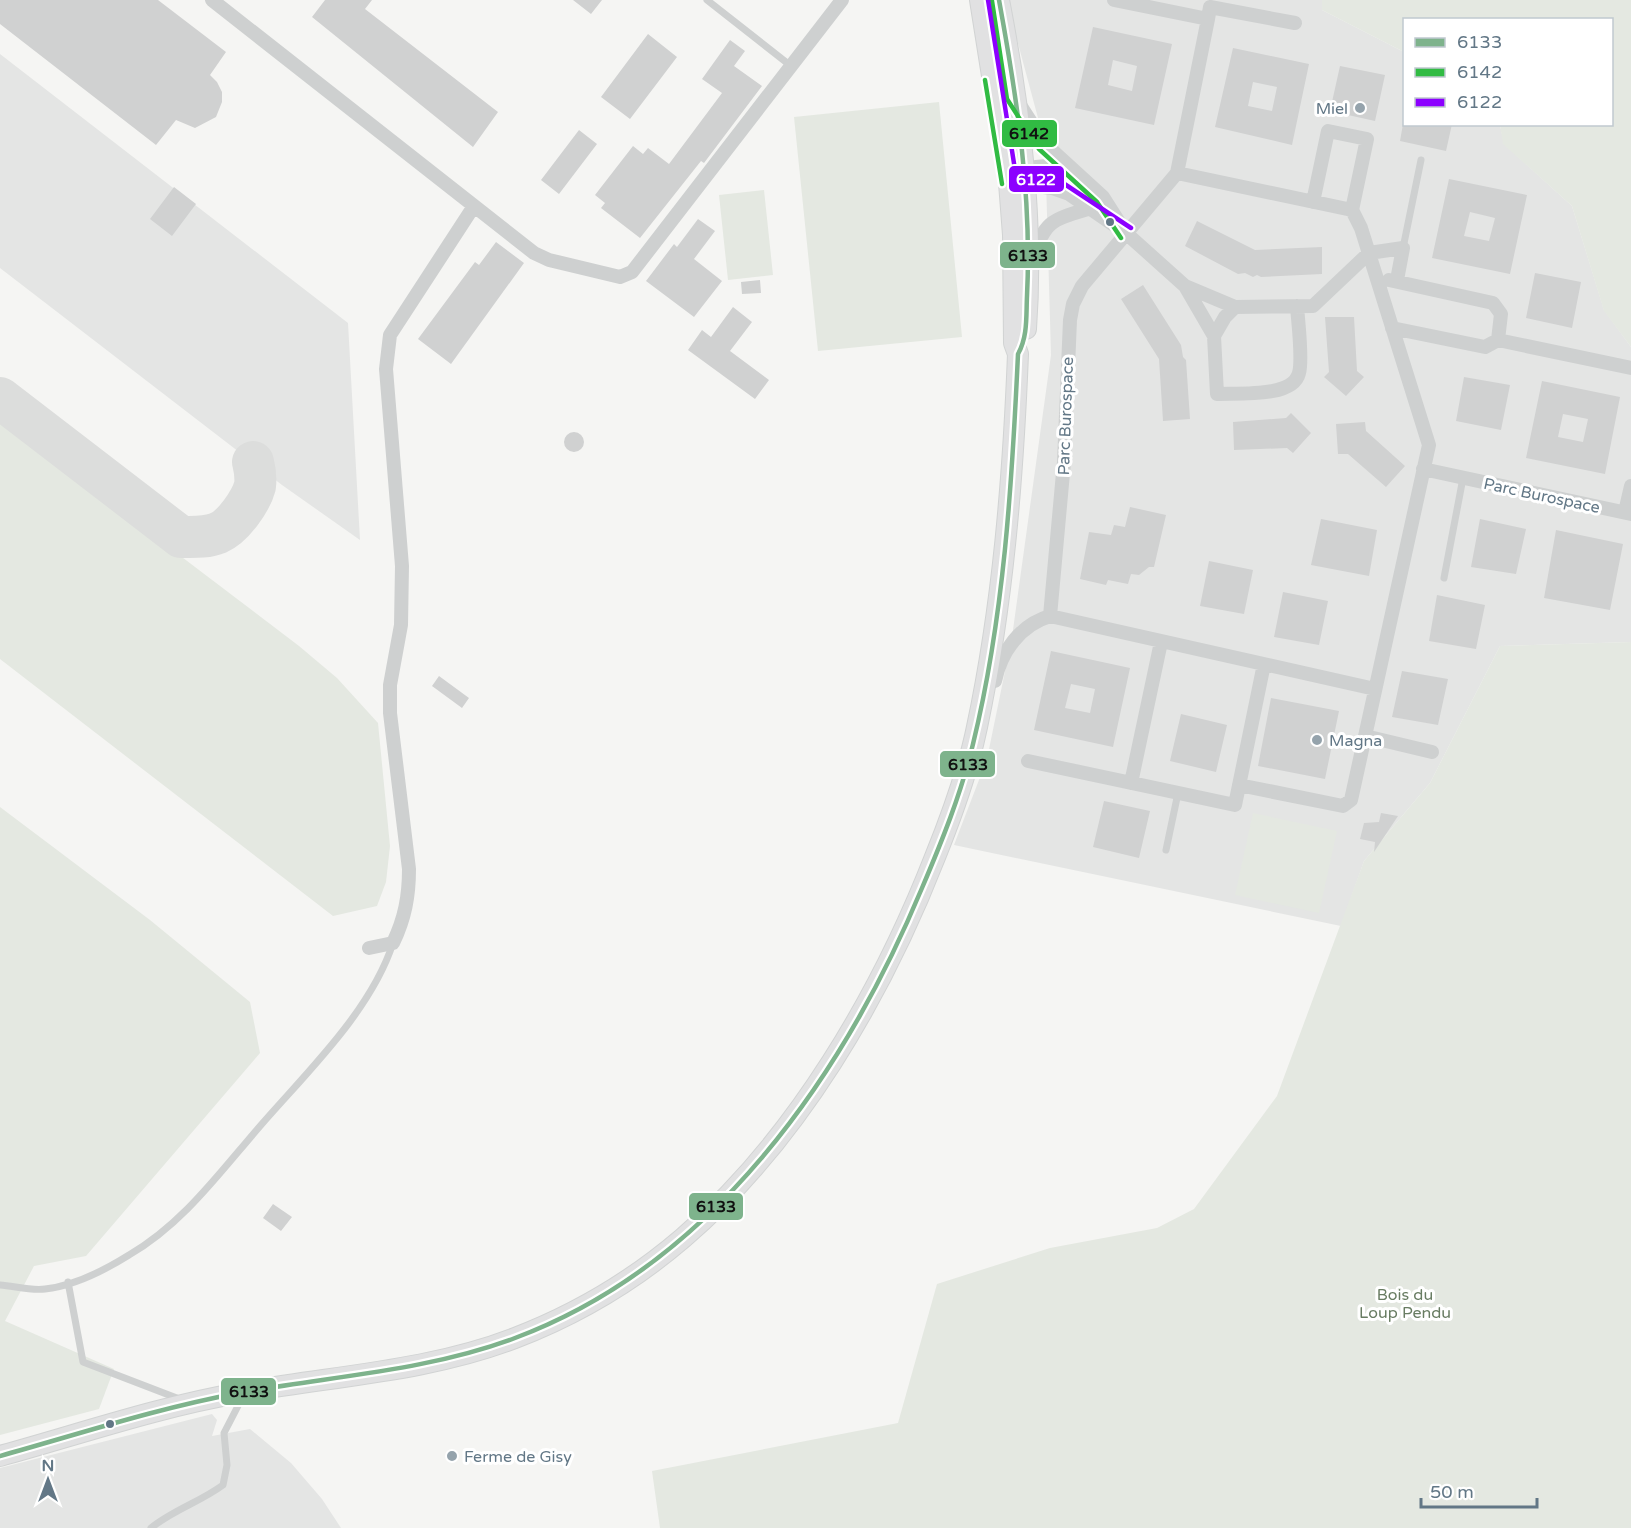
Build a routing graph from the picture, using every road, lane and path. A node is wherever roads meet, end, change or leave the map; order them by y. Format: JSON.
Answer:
{"nodes":[{"id":1,"x":212,"y":0,"type":"edge"},
{"id":2,"x":707,"y":0,"type":"edge"},
{"id":3,"x":842,"y":0,"type":"edge"},
{"id":4,"x":980,"y":0,"type":"edge"},
{"id":5,"x":999,"y":0,"type":"edge"},
{"id":6,"x":1114,"y":0,"type":"edge"},
{"id":7,"x":1140,"y":3,"type":"edge"},
{"id":8,"x":1181,"y":7,"type":"edge"},
{"id":9,"x":1208,"y":19,"type":"junction"},
{"id":10,"x":1295,"y":23,"type":"dead end"},
{"id":11,"x":791,"y":66,"type":"junction"},
{"id":12,"x":1014,"y":96,"type":"junction"},
{"id":13,"x":1421,"y":160,"type":"dead end"},
{"id":14,"x":1067,"y":164,"type":"junction"},
{"id":15,"x":1177,"y":173,"type":"junction"},
{"id":16,"x":1019,"y":180,"type":"junction"},
{"id":17,"x":1313,"y":202,"type":"junction"},
{"id":18,"x":474,"y":206,"type":"junction"},
{"id":19,"x":1088,"y":208,"type":"junction"},
{"id":20,"x":1352,"y":210,"type":"junction"},
{"id":21,"x":1127,"y":234,"type":"junction"},
{"id":22,"x":1403,"y":248,"type":"junction"},
{"id":23,"x":1369,"y":253,"type":"junction"},
{"id":24,"x":1029,"y":264,"type":"junction"},
{"id":25,"x":1377,"y":280,"type":"junction"},
{"id":26,"x":1397,"y":280,"type":"junction"},
{"id":27,"x":1185,"y":286,"type":"junction"},
{"id":28,"x":1297,"y":306,"type":"junction"},
{"id":29,"x":1235,"y":307,"type":"junction"},
{"id":30,"x":1392,"y":328,"type":"junction"},
{"id":31,"x":1214,"y":336,"type":"junction"},
{"id":32,"x":1498,"y":340,"type":"junction"},
{"id":33,"x":1018,"y":354,"type":"junction"},
{"id":34,"x":1631,"y":368,"type":"edge"},
{"id":35,"x":1424,"y":469,"type":"junction"},
{"id":36,"x":1463,"y":478,"type":"junction"},
{"id":37,"x":1631,"y":486,"type":"edge"},
{"id":38,"x":1628,"y":513,"type":"edge"},
{"id":39,"x":1444,"y":578,"type":"dead end"},
{"id":40,"x":1050,"y":616,"type":"junction"},
{"id":41,"x":1161,"y":642,"type":"junction"},
{"id":42,"x":1264,"y":664,"type":"junction"},
{"id":43,"x":1375,"y":689,"type":"junction"},
{"id":44,"x":1365,"y":736,"type":"junction"},
{"id":45,"x":1432,"y":752,"type":"dead end"},
{"id":46,"x":1028,"y":761,"type":"dead end"},
{"id":47,"x":962,"y":783,"type":"junction"},
{"id":48,"x":1131,"y":783,"type":"junction"},
{"id":49,"x":1239,"y":785,"type":"junction"},
{"id":50,"x":1178,"y":793,"type":"junction"},
{"id":51,"x":1166,"y":850,"type":"dead end"},
{"id":52,"x":393,"y":943,"type":"junction"},
{"id":53,"x":369,"y":948,"type":"dead end"},
{"id":54,"x":68,"y":1282,"type":"junction"},
{"id":55,"x":0,"y":1285,"type":"edge"},
{"id":56,"x":239,"y":1399,"type":"junction"},
{"id":57,"x":190,"y":1403,"type":"junction"},
{"id":58,"x":0,"y":1456,"type":"edge"},
{"id":59,"x":151,"y":1528,"type":"edge"}],
"edges":[{"from":1,"to":18,"type":"street"},
{"from":2,"to":11,"type":"lane"},
{"from":3,"to":11,"type":"street"},
{"from":4,"to":16,"type":"street"},
{"from":5,"to":12,"type":"street"},
{"from":6,"to":7,"type":"street"},
{"from":7,"to":8,"type":"street"},
{"from":8,"to":9,"type":"street"},
{"from":9,"to":10,"type":"street"},
{"from":9,"to":15,"type":"street","name":"Parc Burospace"},
{"from":11,"to":18,"type":"street"},
{"from":12,"to":14,"type":"street"},
{"from":12,"to":16,"type":"street"},
{"from":13,"to":22,"type":"lane"},
{"from":14,"to":16,"type":"street"},
{"from":14,"to":21,"type":"street"},
{"from":15,"to":17,"type":"street"},
{"from":15,"to":21,"type":"street","name":"Parc Burospace"},
{"from":16,"to":19,"type":"street"},
{"from":16,"to":24,"type":"street"},
{"from":16,"to":33,"type":"street"},
{"from":17,"to":20,"type":"street"},
{"from":17,"to":20,"type":"street"},
{"from":18,"to":52,"type":"street"},
{"from":19,"to":21,"type":"street"},
{"from":19,"to":24,"type":"street"},
{"from":20,"to":23,"type":"street"},
{"from":21,"to":27,"type":"street"},
{"from":21,"to":40,"type":"street","name":"Parc Burospace"},
{"from":22,"to":23,"type":"street"},
{"from":22,"to":26,"type":"street"},
{"from":23,"to":25,"type":"street"},
{"from":23,"to":28,"type":"street"},
{"from":24,"to":33,"type":"street"},
{"from":25,"to":26,"type":"street"},
{"from":25,"to":30,"type":"street"},
{"from":26,"to":32,"type":"street"},
{"from":27,"to":29,"type":"street"},
{"from":27,"to":31,"type":"street"},
{"from":28,"to":29,"type":"street"},
{"from":28,"to":31,"type":"street"},
{"from":29,"to":31,"type":"street"},
{"from":30,"to":32,"type":"street"},
{"from":30,"to":35,"type":"street"},
{"from":32,"to":34,"type":"street"},
{"from":33,"to":47,"type":"street"},
{"from":35,"to":36,"type":"street","name":"Parc Burospace"},
{"from":35,"to":43,"type":"street"},
{"from":36,"to":38,"type":"street","name":"Parc Burospace"},
{"from":36,"to":39,"type":"lane"},
{"from":37,"to":38,"type":"street","name":"Parc Burospace"},
{"from":40,"to":41,"type":"street"},
{"from":40,"to":47,"type":"street"},
{"from":41,"to":42,"type":"street"},
{"from":41,"to":48,"type":"street"},
{"from":42,"to":43,"type":"street"},
{"from":42,"to":49,"type":"street"},
{"from":43,"to":44,"type":"street"},
{"from":44,"to":45,"type":"street"},
{"from":44,"to":49,"type":"street"},
{"from":46,"to":48,"type":"street"},
{"from":47,"to":56,"type":"street"},
{"from":48,"to":50,"type":"street"},
{"from":49,"to":50,"type":"street"},
{"from":50,"to":51,"type":"lane"},
{"from":52,"to":53,"type":"street"},
{"from":52,"to":54,"type":"lane"},
{"from":54,"to":55,"type":"lane"},
{"from":54,"to":57,"type":"lane"},
{"from":56,"to":57,"type":"street"},
{"from":56,"to":59,"type":"lane"},
{"from":57,"to":58,"type":"street"}]}
